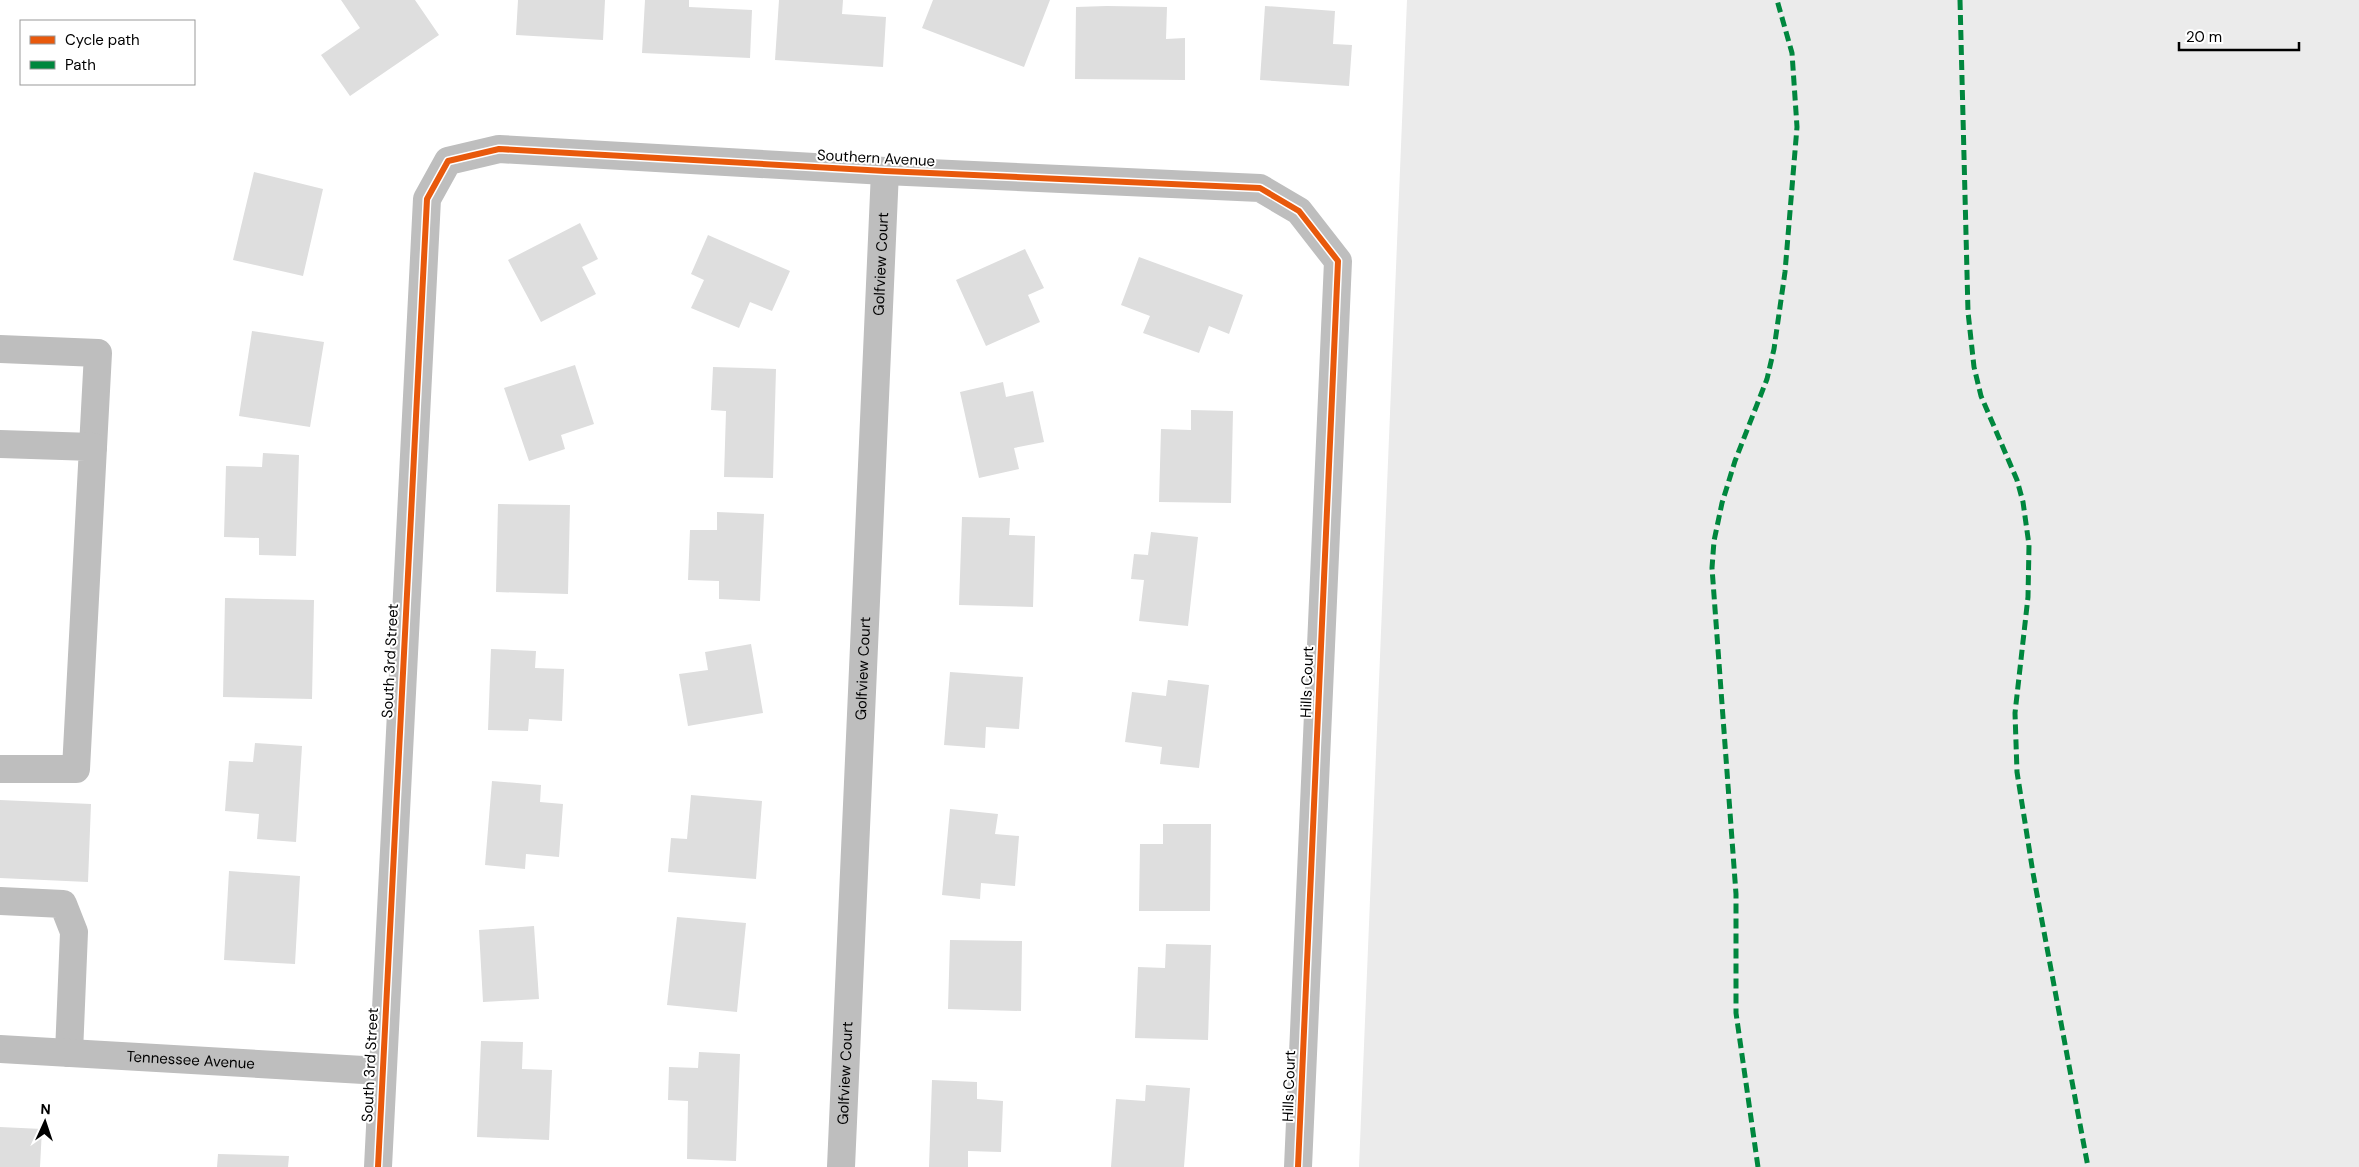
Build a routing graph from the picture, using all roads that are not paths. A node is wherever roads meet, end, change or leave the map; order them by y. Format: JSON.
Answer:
{"nodes":[{"id":1,"x":448,"y":161,"type":"joint"},
{"id":2,"x":886,"y":171,"type":"junction"},
{"id":3,"x":1299,"y":211,"type":"joint"},
{"id":4,"x":0,"y":348,"type":"edge"},
{"id":5,"x":0,"y":444,"type":"edge"},
{"id":6,"x":93,"y":447,"type":"junction"},
{"id":7,"x":0,"y":769,"type":"edge"},
{"id":8,"x":0,"y":901,"type":"edge"},
{"id":9,"x":0,"y":1049,"type":"edge"},
{"id":10,"x":69,"y":1053,"type":"junction"},
{"id":11,"x":382,"y":1071,"type":"junction"},
{"id":12,"x":378,"y":1167,"type":"edge"},
{"id":13,"x":841,"y":1167,"type":"edge"},
{"id":14,"x":1298,"y":1167,"type":"edge"}],
"edges":[{"from":1,"to":2,"type":"street","name":"Southern Avenue"},
{"from":1,"to":11,"type":"street","name":"South 3rd Street"},
{"from":2,"to":3,"type":"street","name":"Southern Avenue"},
{"from":2,"to":13,"type":"street","name":"Golfview Court"},
{"from":3,"to":14,"type":"street","name":"Hills Court"},
{"from":4,"to":6,"type":"street"},
{"from":5,"to":6,"type":"street"},
{"from":6,"to":7,"type":"street"},
{"from":8,"to":10,"type":"street"},
{"from":9,"to":10,"type":"street","name":"Tennessee Avenue"},
{"from":10,"to":11,"type":"street","name":"Tennessee Avenue"},
{"from":11,"to":12,"type":"street","name":"South 3rd Street"}]}
